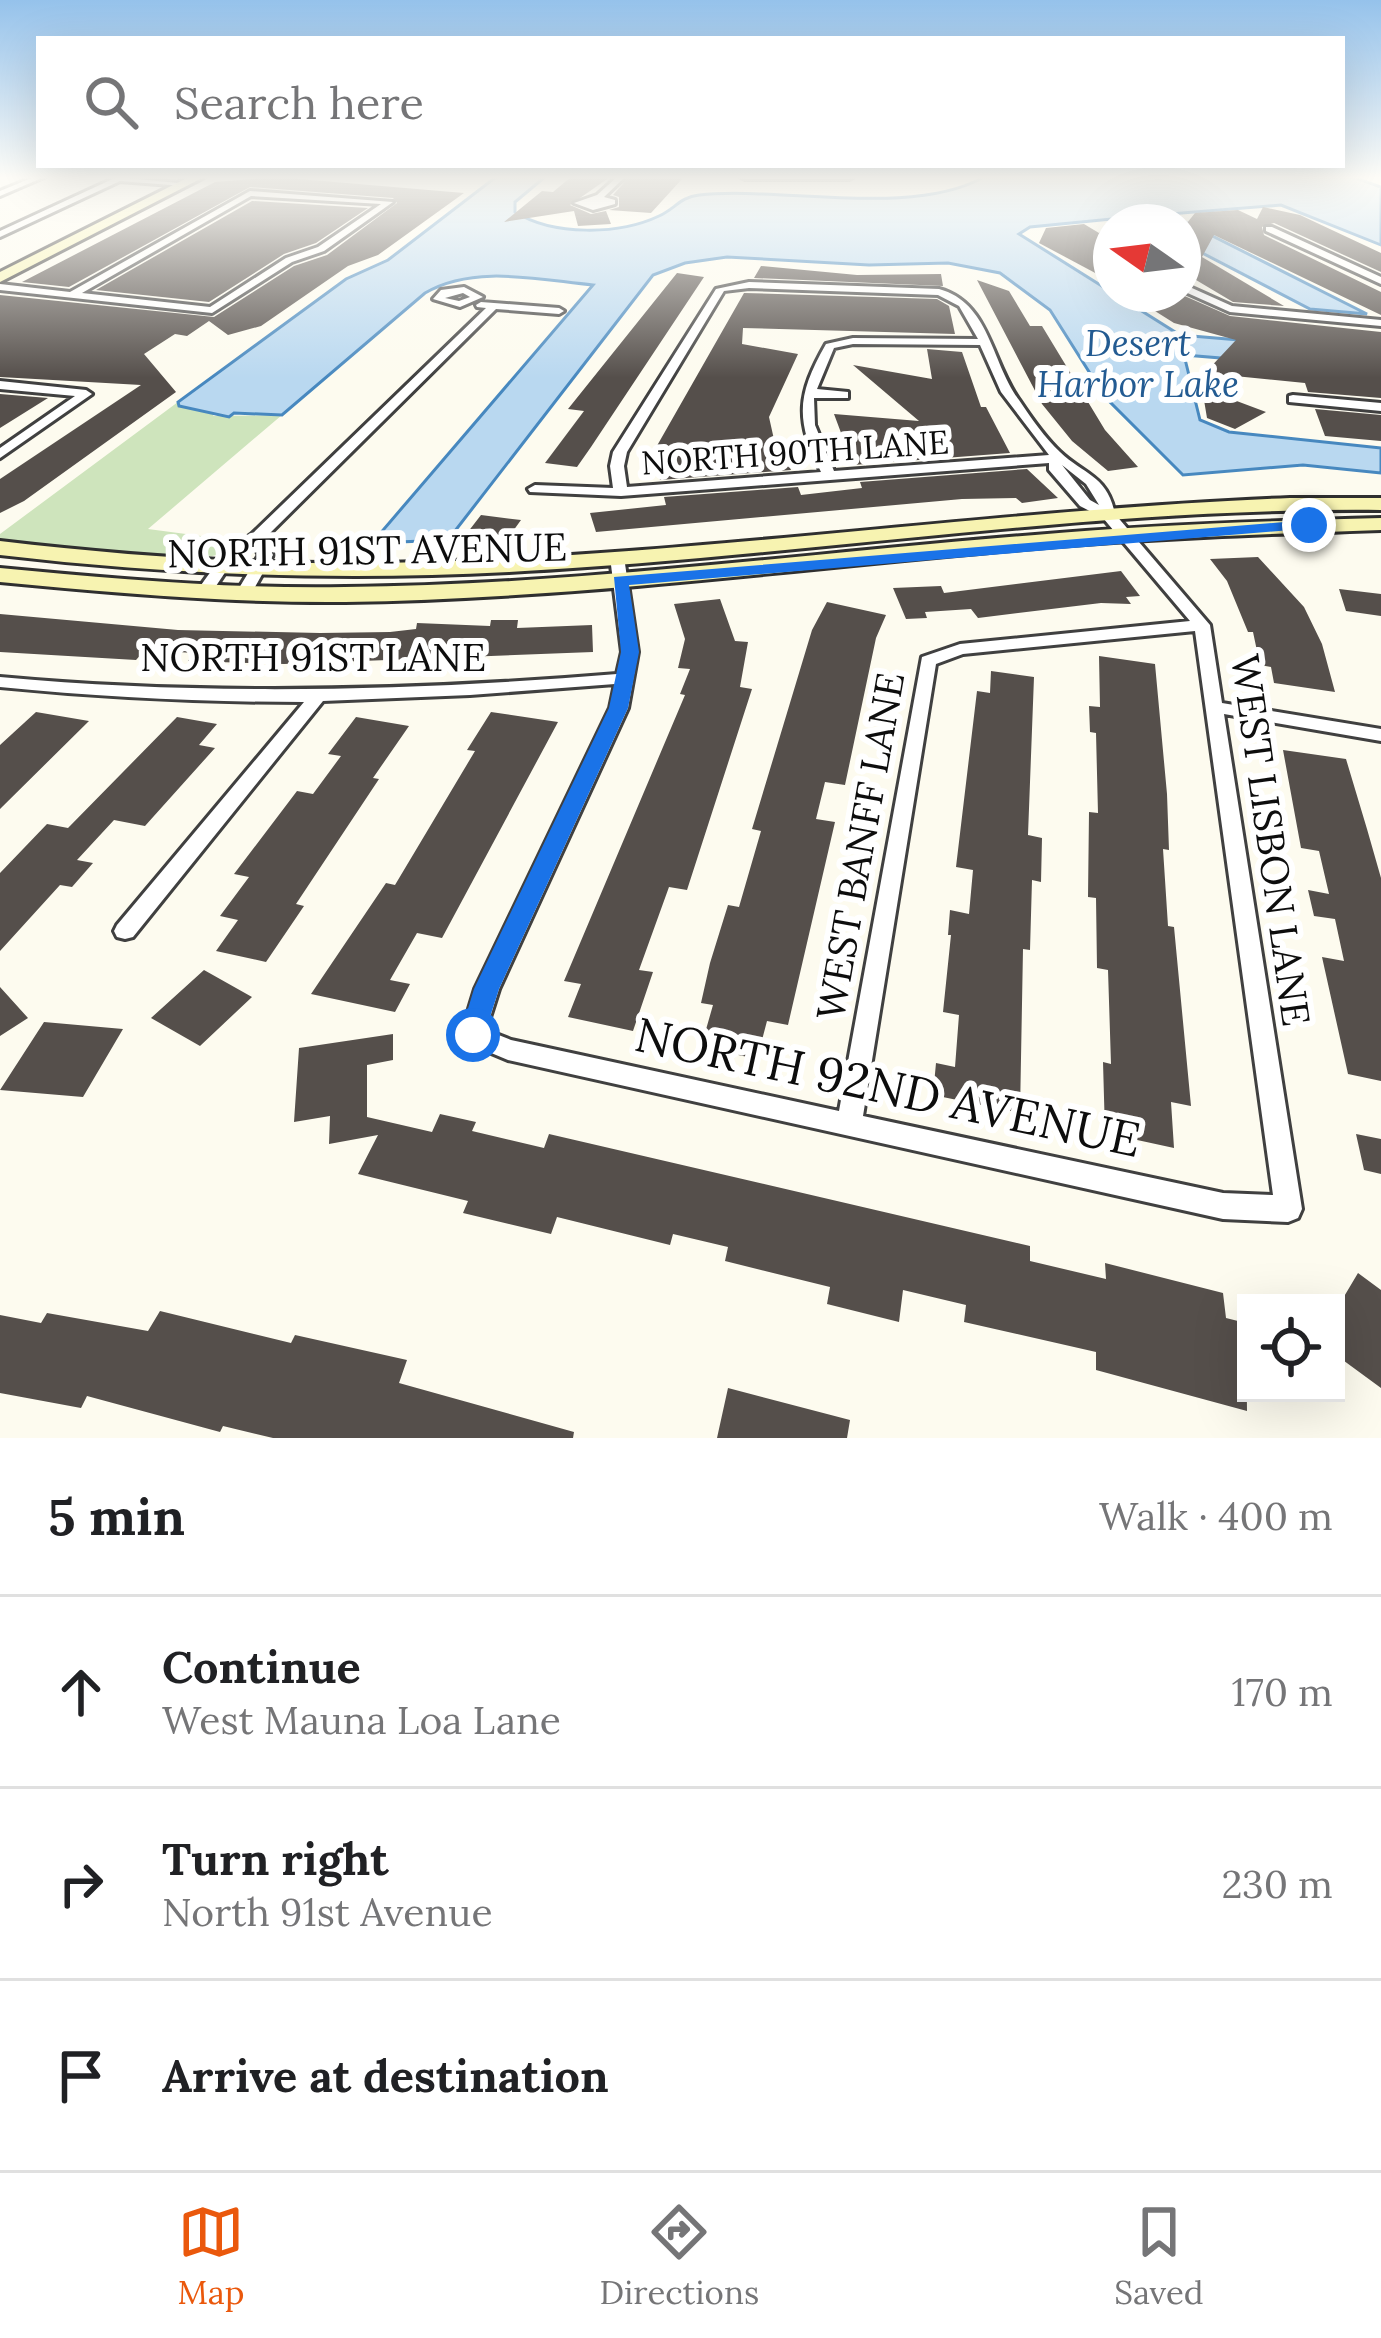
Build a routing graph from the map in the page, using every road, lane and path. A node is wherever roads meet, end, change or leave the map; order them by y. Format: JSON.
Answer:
{"nodes":[{"id":1,"x":43,"y":244,"type":"edge"},
{"id":2,"x":63,"y":244,"type":"edge"},
{"id":3,"x":160,"y":244,"type":"edge"},
{"id":4,"x":328,"y":244,"type":"edge"},
{"id":5,"x":1302,"y":244,"type":"edge"},
{"id":6,"x":0,"y":264,"type":"edge"},
{"id":7,"x":0,"y":278,"type":"edge"},
{"id":8,"x":1381,"y":281,"type":"edge"},
{"id":9,"x":0,"y":287,"type":"edge"},
{"id":10,"x":1201,"y":295,"type":"edge"},
{"id":11,"x":69,"y":296,"type":"junction"},
{"id":12,"x":472,"y":301,"type":"dead end"},
{"id":13,"x":491,"y":309,"type":"junction"},
{"id":14,"x":559,"y":311,"type":"dead end"},
{"id":15,"x":1381,"y":323,"type":"edge"},
{"id":16,"x":983,"y":342,"type":"junction"},
{"id":17,"x":0,"y":385,"type":"edge"},
{"id":18,"x":811,"y":392,"type":"junction"},
{"id":19,"x":844,"y":395,"type":"dead end"},
{"id":20,"x":1293,"y":399,"type":"dead end"},
{"id":21,"x":1381,"y":407,"type":"edge"},
{"id":22,"x":0,"y":454,"type":"edge"},
{"id":23,"x":1058,"y":458,"type":"junction"},
{"id":24,"x":830,"y":476,"type":"junction"},
{"id":25,"x":535,"y":489,"type":"dead end"},
{"id":26,"x":621,"y":492,"type":"junction"},
{"id":27,"x":1381,"y":504,"type":"edge"},
{"id":28,"x":1108,"y":515,"type":"junction"},
{"id":29,"x":1381,"y":524,"type":"edge"},
{"id":30,"x":257,"y":537,"type":"junction"},
{"id":31,"x":1127,"y":537,"type":"junction"},
{"id":32,"x":0,"y":548,"type":"edge"},
{"id":33,"x":220,"y":567,"type":"junction"},
{"id":34,"x":258,"y":568,"type":"junction"},
{"id":35,"x":618,"y":569,"type":"junction"},
{"id":36,"x":0,"y":575,"type":"edge"},
{"id":37,"x":203,"y":592,"type":"junction"},
{"id":38,"x":244,"y":592,"type":"junction"},
{"id":39,"x":1202,"y":625,"type":"junction"},
{"id":40,"x":626,"y":678,"type":"junction"},
{"id":41,"x":4,"y":687,"type":"edge"},
{"id":42,"x":318,"y":696,"type":"junction"},
{"id":43,"x":1216,"y":707,"type":"junction"},
{"id":44,"x":1381,"y":736,"type":"edge"},
{"id":45,"x":124,"y":931,"type":"dead end"},
{"id":46,"x":849,"y":1125,"type":"junction"},
{"id":47,"x":1288,"y":1209,"type":"joint"}],
"edges":[{"from":1,"to":6,"type":"main road"},
{"from":2,"to":7,"type":"main road"},
{"from":3,"to":11,"type":"street"},
{"from":4,"to":11,"type":"street"},
{"from":5,"to":8,"type":"street"},
{"from":9,"to":11,"type":"street"},
{"from":10,"to":15,"type":"street"},
{"from":12,"to":13,"type":"street"},
{"from":13,"to":14,"type":"street"},
{"from":13,"to":30,"type":"street"},
{"from":16,"to":18,"type":"street"},
{"from":16,"to":23,"type":"street","name":"WEST LISBON LANE"},
{"from":16,"to":26,"type":"street","name":"WEST LISBON LANE"},
{"from":17,"to":22,"type":"street"},
{"from":18,"to":19,"type":"street"},
{"from":18,"to":24,"type":"street"},
{"from":20,"to":21,"type":"street"},
{"from":23,"to":24,"type":"street","name":"NORTH 90TH LANE"},
{"from":23,"to":28,"type":"street","name":"WEST LISBON LANE"},
{"from":24,"to":26,"type":"street","name":"NORTH 90TH LANE"},
{"from":25,"to":26,"type":"street","name":"NORTH 90TH LANE"},
{"from":27,"to":28,"type":"main road","name":"NORTH 91ST AVENUE"},
{"from":28,"to":31,"type":"street","name":"WEST LISBON LANE"},
{"from":28,"to":35,"type":"main road","name":"NORTH 91ST AVENUE"},
{"from":29,"to":31,"type":"main road","name":"NORTH 91ST AVENUE"},
{"from":30,"to":33,"type":"street"},
{"from":30,"to":34,"type":"street"},
{"from":31,"to":35,"type":"main road","name":"NORTH 91ST AVENUE"},
{"from":31,"to":39,"type":"street","name":"WEST LISBON LANE"},
{"from":32,"to":33,"type":"main road","name":"NORTH 91ST AVENUE"},
{"from":33,"to":34,"type":"main road","name":"NORTH 91ST AVENUE"},
{"from":33,"to":37,"type":"street"},
{"from":34,"to":35,"type":"main road","name":"NORTH 91ST AVENUE"},
{"from":34,"to":38,"type":"street"},
{"from":35,"to":38,"type":"main road","name":"NORTH 91ST AVENUE"},
{"from":35,"to":40,"type":"street"},
{"from":36,"to":37,"type":"main road","name":"NORTH 91ST AVENUE"},
{"from":37,"to":38,"type":"main road","name":"NORTH 91ST AVENUE"},
{"from":39,"to":43,"type":"street","name":"WEST LISBON LANE"},
{"from":39,"to":46,"type":"street","name":"WEST BANFF LANE"},
{"from":40,"to":42,"type":"street","name":"NORTH 91ST LANE"},
{"from":40,"to":46,"type":"street","name":"NORTH 92ND AVENUE"},
{"from":41,"to":42,"type":"street","name":"NORTH 91ST LANE"},
{"from":42,"to":45,"type":"street"},
{"from":43,"to":44,"type":"street"},
{"from":43,"to":47,"type":"street","name":"WEST LISBON LANE"},
{"from":46,"to":47,"type":"street","name":"NORTH 92ND AVENUE"}]}
